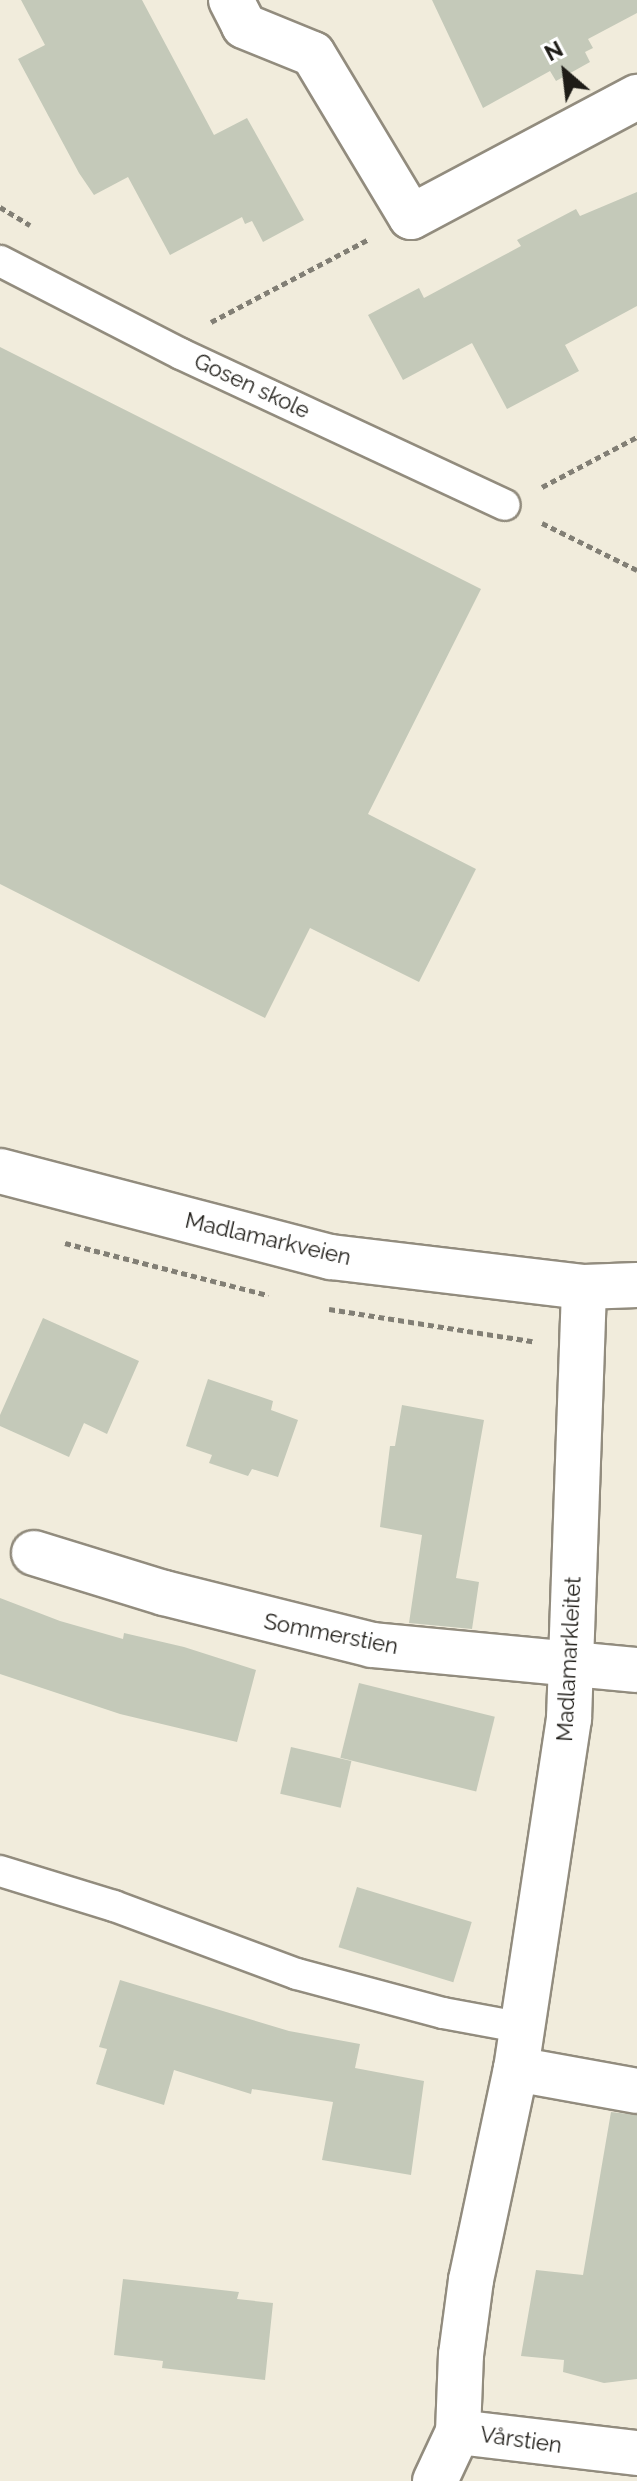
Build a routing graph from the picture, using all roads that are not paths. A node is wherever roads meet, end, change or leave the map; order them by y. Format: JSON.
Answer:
{"nodes":[{"id":1,"x":231,"y":0,"type":"edge"},
{"id":2,"x":637,"y":97,"type":"edge"},
{"id":3,"x":0,"y":261,"type":"edge"},
{"id":4,"x":505,"y":505,"type":"road end"},
{"id":5,"x":0,"y":1171,"type":"edge"},
{"id":6,"x":637,"y":1285,"type":"edge"},
{"id":7,"x":584,"y":1287,"type":"junction"},
{"id":8,"x":34,"y":1553,"type":"dead end"},
{"id":9,"x":569,"y":1663,"type":"junction"},
{"id":10,"x":637,"y":1670,"type":"edge"},
{"id":11,"x":0,"y":1871,"type":"edge"},
{"id":12,"x":519,"y":2027,"type":"junction"},
{"id":13,"x":516,"y":2069,"type":"junction"},
{"id":14,"x":637,"y":2091,"type":"edge"},
{"id":15,"x":458,"y":2432,"type":"junction"},
{"id":16,"x":637,"y":2453,"type":"edge"},
{"id":17,"x":435,"y":2481,"type":"edge"}],
"edges":[{"from":1,"to":2,"type":"street"},
{"from":3,"to":4,"type":"lane","name":"Gosen skole"},
{"from":5,"to":7,"type":"street","name":"Madlamarkveien"},
{"from":6,"to":7,"type":"street","name":"Madlamarkveien"},
{"from":7,"to":9,"type":"street","name":"Madlamarkleitet"},
{"from":8,"to":9,"type":"street","name":"Sommerstien"},
{"from":9,"to":10,"type":"street","name":"Sommerstien"},
{"from":9,"to":12,"type":"street","name":"Madlamarkleitet"},
{"from":11,"to":12,"type":"lane"},
{"from":12,"to":13,"type":"street","name":"Madlamarkleitet"},
{"from":13,"to":14,"type":"street"},
{"from":13,"to":15,"type":"street","name":"Madlamarkleitet"},
{"from":15,"to":16,"type":"street","name":"Vårstien"},
{"from":15,"to":17,"type":"street","name":"Vårstien"}]}
